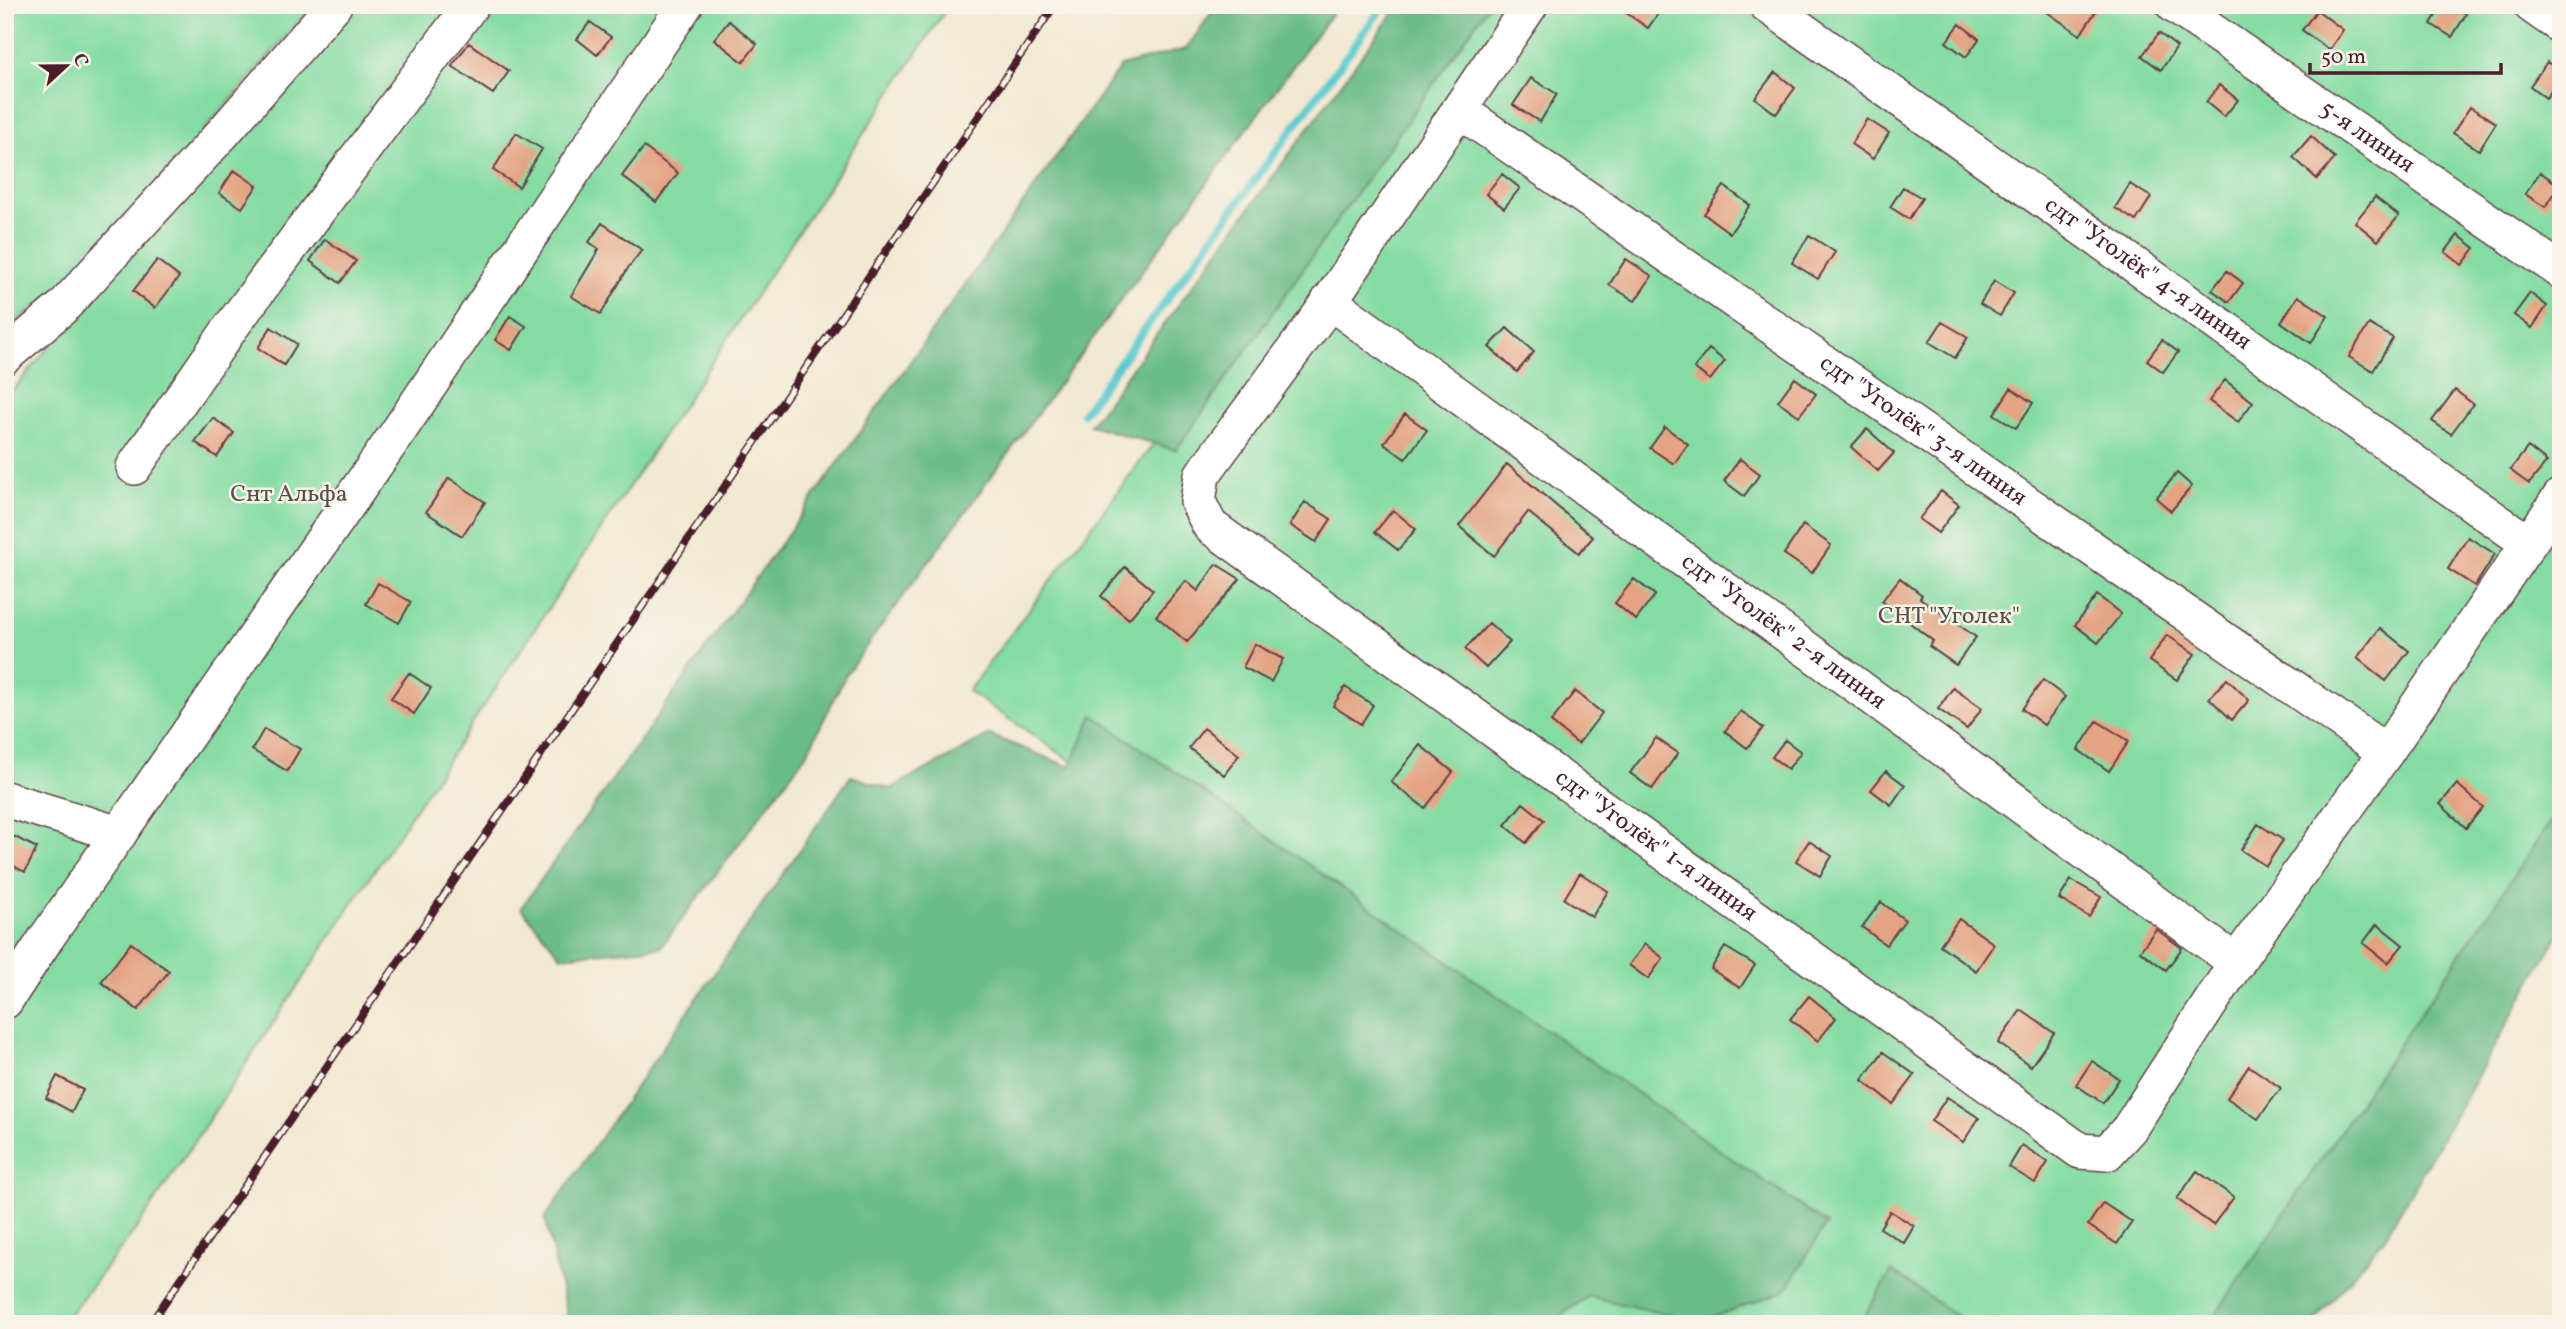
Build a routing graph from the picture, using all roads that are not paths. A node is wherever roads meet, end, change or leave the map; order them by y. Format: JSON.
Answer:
{"nodes":[{"id":1,"x":334,"y":5,"type":"edge"},
{"id":2,"x":471,"y":5,"type":"edge"},
{"id":3,"x":685,"y":5,"type":"edge"},
{"id":4,"x":1530,"y":5,"type":"edge"},
{"id":5,"x":1767,"y":5,"type":"edge"},
{"id":6,"x":2174,"y":5,"type":"edge"},
{"id":7,"x":2531,"y":5,"type":"edge"},
{"id":8,"x":2561,"y":26,"type":"edge"},
{"id":9,"x":1459,"y":110,"type":"junction"},
{"id":10,"x":2561,"y":271,"type":"edge"},
{"id":11,"x":1329,"y":301,"type":"junction"},
{"id":12,"x":5,"y":356,"type":"edge"},
{"id":13,"x":134,"y":467,"type":"dead end"},
{"id":14,"x":2561,"y":496,"type":"edge"},
{"id":15,"x":2528,"y":543,"type":"junction"},
{"id":16,"x":2386,"y":752,"type":"junction"},
{"id":17,"x":5,"y":799,"type":"edge"},
{"id":18,"x":119,"y":834,"type":"junction"},
{"id":19,"x":2237,"y":963,"type":"junction"},
{"id":20,"x":5,"y":1001,"type":"edge"}],
"edges":[{"from":1,"to":12,"type":"street"},
{"from":2,"to":13,"type":"street"},
{"from":3,"to":18,"type":"street"},
{"from":4,"to":9,"type":"street"},
{"from":5,"to":15,"type":"street","name":"сдт \"Уголёк\" 4-я линия"},
{"from":6,"to":10,"type":"street","name":"5-я линия"},
{"from":7,"to":8,"type":"street"},
{"from":9,"to":11,"type":"street"},
{"from":9,"to":16,"type":"street","name":"сдт \"Уголёк\" 3-я линия"},
{"from":11,"to":19,"type":"street","name":"сдт \"Уголёк\" 2-я линия"},
{"from":11,"to":19,"type":"street","name":"сдт \"Уголёк\" 1-я линия"},
{"from":14,"to":15,"type":"street"},
{"from":15,"to":16,"type":"street"},
{"from":16,"to":19,"type":"street"},
{"from":17,"to":18,"type":"street"},
{"from":18,"to":20,"type":"street"}]}
